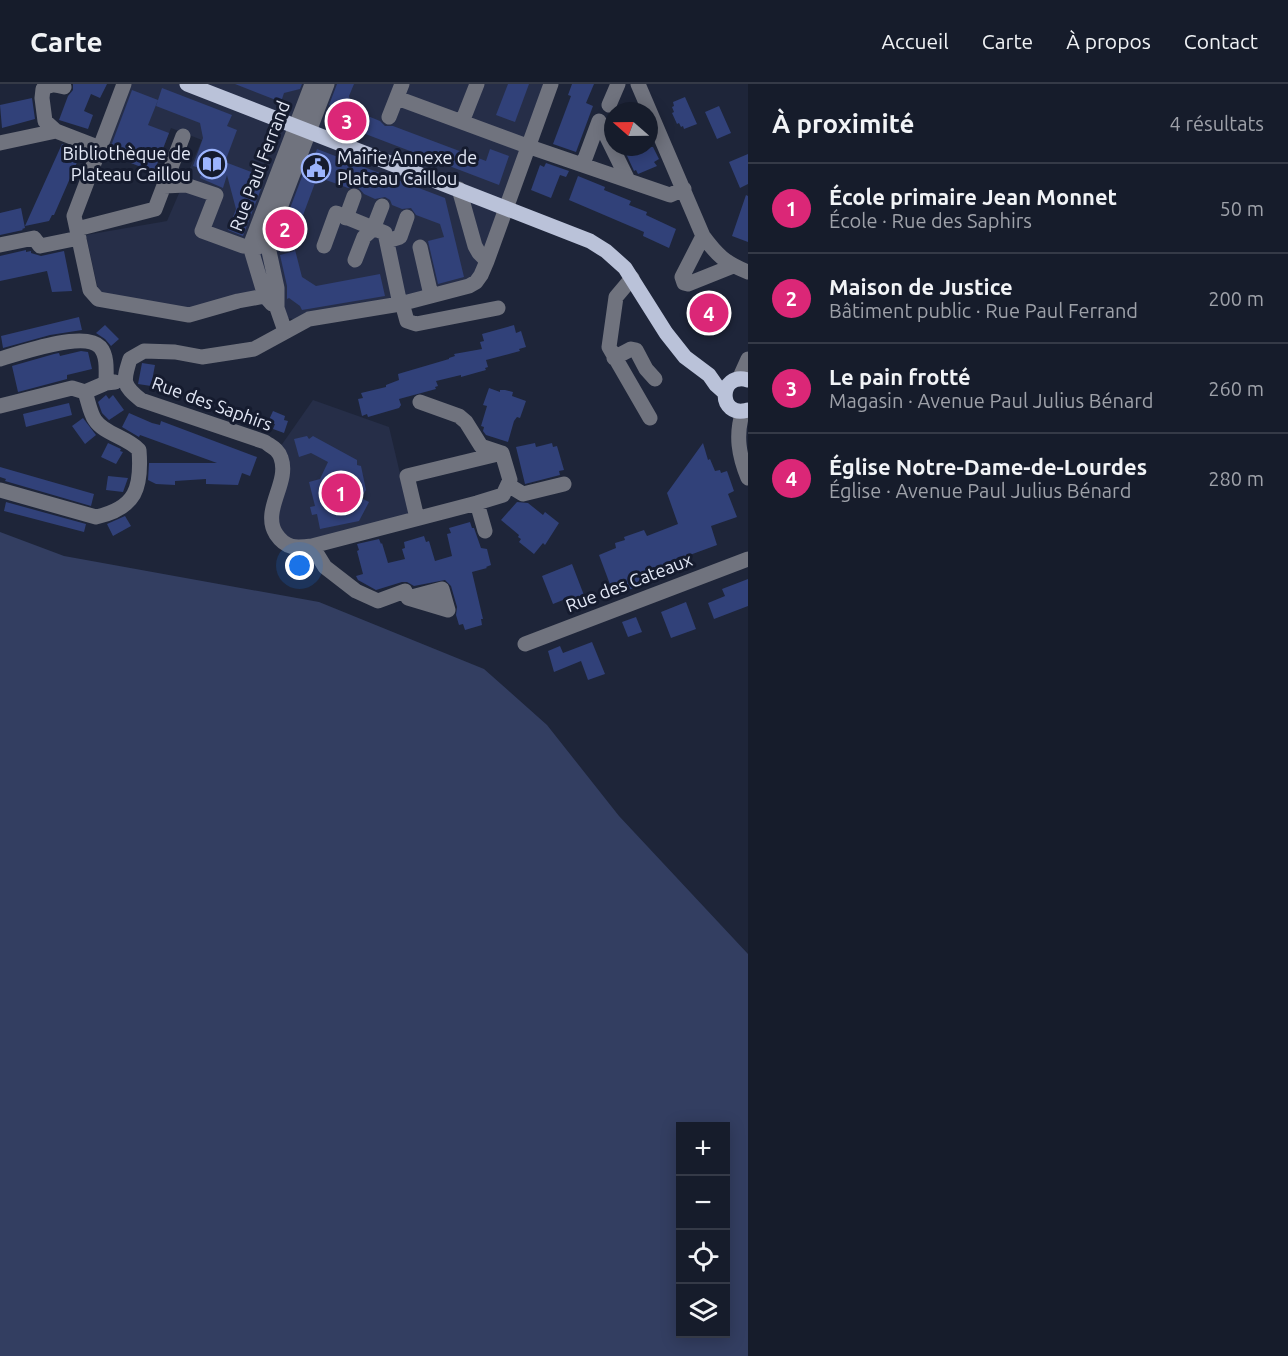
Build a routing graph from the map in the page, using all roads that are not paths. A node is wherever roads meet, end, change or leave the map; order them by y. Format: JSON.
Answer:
{"nodes":[{"id":1,"x":124,"y":84,"type":"edge"},
{"id":2,"x":187,"y":84,"type":"edge"},
{"id":3,"x":312,"y":84,"type":"edge"},
{"id":4,"x":327,"y":84,"type":"edge"},
{"id":5,"x":477,"y":84,"type":"edge"},
{"id":6,"x":551,"y":84,"type":"edge"},
{"id":7,"x":618,"y":84,"type":"edge"},
{"id":8,"x":638,"y":84,"type":"edge"},
{"id":9,"x":64,"y":87,"type":"dead end"},
{"id":10,"x":399,"y":91,"type":"edge"},
{"id":11,"x":610,"y":102,"type":"edge"},
{"id":12,"x":389,"y":117,"type":"dead end"},
{"id":13,"x":462,"y":122,"type":"junction"},
{"id":14,"x":302,"y":128,"type":"junction"},
{"id":15,"x":56,"y":131,"type":"junction"},
{"id":16,"x":183,"y":136,"type":"dead end"},
{"id":17,"x":0,"y":143,"type":"edge"},
{"id":18,"x":527,"y":146,"type":"junction"},
{"id":19,"x":100,"y":148,"type":"junction"},
{"id":20,"x":583,"y":164,"type":"junction"},
{"id":21,"x":628,"y":180,"type":"junction"},
{"id":22,"x":164,"y":186,"type":"junction"},
{"id":23,"x":459,"y":189,"type":"junction"},
{"id":24,"x":684,"y":189,"type":"junction"},
{"id":25,"x":354,"y":196,"type":"dead end"},
{"id":26,"x":382,"y":206,"type":"dead end"},
{"id":27,"x":506,"y":207,"type":"junction"},
{"id":28,"x":341,"y":216,"type":"junction"},
{"id":29,"x":407,"y":217,"type":"dead end"},
{"id":30,"x":373,"y":229,"type":"junction"},
{"id":31,"x":78,"y":233,"type":"junction"},
{"id":32,"x":703,"y":236,"type":"junction"},
{"id":33,"x":387,"y":241,"type":"junction"},
{"id":34,"x":0,"y":245,"type":"edge"},
{"id":35,"x":250,"y":246,"type":"junction"},
{"id":36,"x":324,"y":246,"type":"dead end"},
{"id":37,"x":420,"y":247,"type":"dead end"},
{"id":38,"x":267,"y":249,"type":"junction"},
{"id":39,"x":355,"y":260,"type":"dead end"},
{"id":40,"x":487,"y":261,"type":"junction"},
{"id":41,"x":733,"y":266,"type":"junction"},
{"id":42,"x":748,"y":272,"type":"edge"},
{"id":43,"x":632,"y":278,"type":"junction"},
{"id":44,"x":431,"y":295,"type":"junction"},
{"id":45,"x":265,"y":296,"type":"junction"},
{"id":46,"x":401,"y":303,"type":"junction"},
{"id":47,"x":277,"y":308,"type":"junction"},
{"id":48,"x":498,"y":308,"type":"dead end"},
{"id":49,"x":285,"y":331,"type":"junction"},
{"id":50,"x":0,"y":358,"type":"edge"},
{"id":51,"x":614,"y":358,"type":"junction"},
{"id":52,"x":748,"y":359,"type":"edge"},
{"id":53,"x":655,"y":379,"type":"dead end"},
{"id":54,"x":124,"y":381,"type":"junction"},
{"id":55,"x":106,"y":383,"type":"junction"},
{"id":56,"x":734,"y":388,"type":"edge"},
{"id":57,"x":86,"y":392,"type":"junction"},
{"id":58,"x":420,"y":402,"type":"dead end"},
{"id":59,"x":0,"y":406,"type":"edge"},
{"id":60,"x":747,"y":410,"type":"edge"},
{"id":61,"x":650,"y":418,"type":"dead end"},
{"id":62,"x":742,"y":438,"type":"edge"},
{"id":63,"x":502,"y":453,"type":"junction"},
{"id":64,"x":748,"y":478,"type":"edge"},
{"id":65,"x":564,"y":484,"type":"dead end"},
{"id":66,"x":0,"y":490,"type":"edge"},
{"id":67,"x":506,"y":490,"type":"junction"},
{"id":68,"x":477,"y":503,"type":"junction"},
{"id":69,"x":417,"y":518,"type":"junction"},
{"id":70,"x":485,"y":531,"type":"dead end"},
{"id":71,"x":312,"y":546,"type":"junction"},
{"id":72,"x":748,"y":559,"type":"edge"},
{"id":73,"x":408,"y":598,"type":"dead end"},
{"id":74,"x":525,"y":644,"type":"dead end"}],
"edges":[{"from":1,"to":19,"type":"street"},
{"from":2,"to":14,"type":"main road"},
{"from":3,"to":14,"type":"street","name":"Rue Paul Ferrand"},
{"from":4,"to":14,"type":"street","name":"Rue Paul Ferrand"},
{"from":5,"to":13,"type":"street"},
{"from":6,"to":18,"type":"street","name":"Rue des Saphirs"},
{"from":7,"to":11,"type":"street"},
{"from":8,"to":24,"type":"street"},
{"from":9,"to":15,"type":"street"},
{"from":10,"to":12,"type":"street"},
{"from":10,"to":13,"type":"street"},
{"from":13,"to":18,"type":"street"},
{"from":14,"to":23,"type":"main road"},
{"from":14,"to":35,"type":"street","name":"Rue Paul Ferrand"},
{"from":14,"to":38,"type":"street","name":"Rue Paul Ferrand"},
{"from":15,"to":17,"type":"street"},
{"from":15,"to":19,"type":"street"},
{"from":16,"to":22,"type":"street"},
{"from":18,"to":20,"type":"street"},
{"from":18,"to":27,"type":"street","name":"Rue des Saphirs"},
{"from":19,"to":31,"type":"street"},
{"from":20,"to":21,"type":"street"},
{"from":20,"to":21,"type":"street"},
{"from":21,"to":24,"type":"street"},
{"from":22,"to":31,"type":"street"},
{"from":22,"to":35,"type":"street"},
{"from":23,"to":27,"type":"main road"},
{"from":23,"to":40,"type":"street"},
{"from":24,"to":32,"type":"street"},
{"from":25,"to":28,"type":"street"},
{"from":26,"to":30,"type":"street"},
{"from":27,"to":40,"type":"street","name":"Rue des Saphirs"},
{"from":27,"to":43,"type":"main road"},
{"from":28,"to":30,"type":"street"},
{"from":28,"to":36,"type":"street"},
{"from":29,"to":33,"type":"street"},
{"from":30,"to":33,"type":"street"},
{"from":30,"to":39,"type":"street"},
{"from":31,"to":34,"type":"street"},
{"from":31,"to":45,"type":"street"},
{"from":32,"to":41,"type":"street"},
{"from":32,"to":41,"type":"street"},
{"from":33,"to":46,"type":"street"},
{"from":35,"to":38,"type":"street"},
{"from":35,"to":45,"type":"street","name":"Rue Paul Ferrand"},
{"from":37,"to":44,"type":"street"},
{"from":38,"to":47,"type":"street","name":"Rue Paul Ferrand"},
{"from":40,"to":44,"type":"street","name":"Rue des Saphirs"},
{"from":41,"to":42,"type":"street"},
{"from":43,"to":51,"type":"street"},
{"from":43,"to":56,"type":"main road"},
{"from":44,"to":46,"type":"street","name":"Rue des Saphirs"},
{"from":45,"to":47,"type":"street","name":"Rue Paul Ferrand"},
{"from":46,"to":48,"type":"street"},
{"from":46,"to":49,"type":"street","name":"Rue des Saphirs"},
{"from":47,"to":49,"type":"street"},
{"from":49,"to":54,"type":"street","name":"Rue des Saphirs"},
{"from":50,"to":55,"type":"street"},
{"from":51,"to":53,"type":"street"},
{"from":51,"to":61,"type":"street"},
{"from":52,"to":56,"type":"street"},
{"from":54,"to":55,"type":"street"},
{"from":54,"to":71,"type":"street","name":"Rue des Saphirs"},
{"from":55,"to":57,"type":"street"},
{"from":56,"to":60,"type":"main road"},
{"from":56,"to":62,"type":"street"},
{"from":57,"to":59,"type":"street"},
{"from":57,"to":66,"type":"street"},
{"from":58,"to":63,"type":"street"},
{"from":60,"to":62,"type":"street"},
{"from":62,"to":64,"type":"street"},
{"from":63,"to":67,"type":"street"},
{"from":63,"to":69,"type":"street"},
{"from":65,"to":67,"type":"street"},
{"from":67,"to":68,"type":"street","name":"Rue des Saphirs"},
{"from":68,"to":69,"type":"street","name":"Rue des Saphirs"},
{"from":68,"to":70,"type":"street"},
{"from":69,"to":71,"type":"street","name":"Rue des Saphirs"},
{"from":71,"to":73,"type":"street"},
{"from":72,"to":74,"type":"street","name":"Rue des Cateaux"}]}
